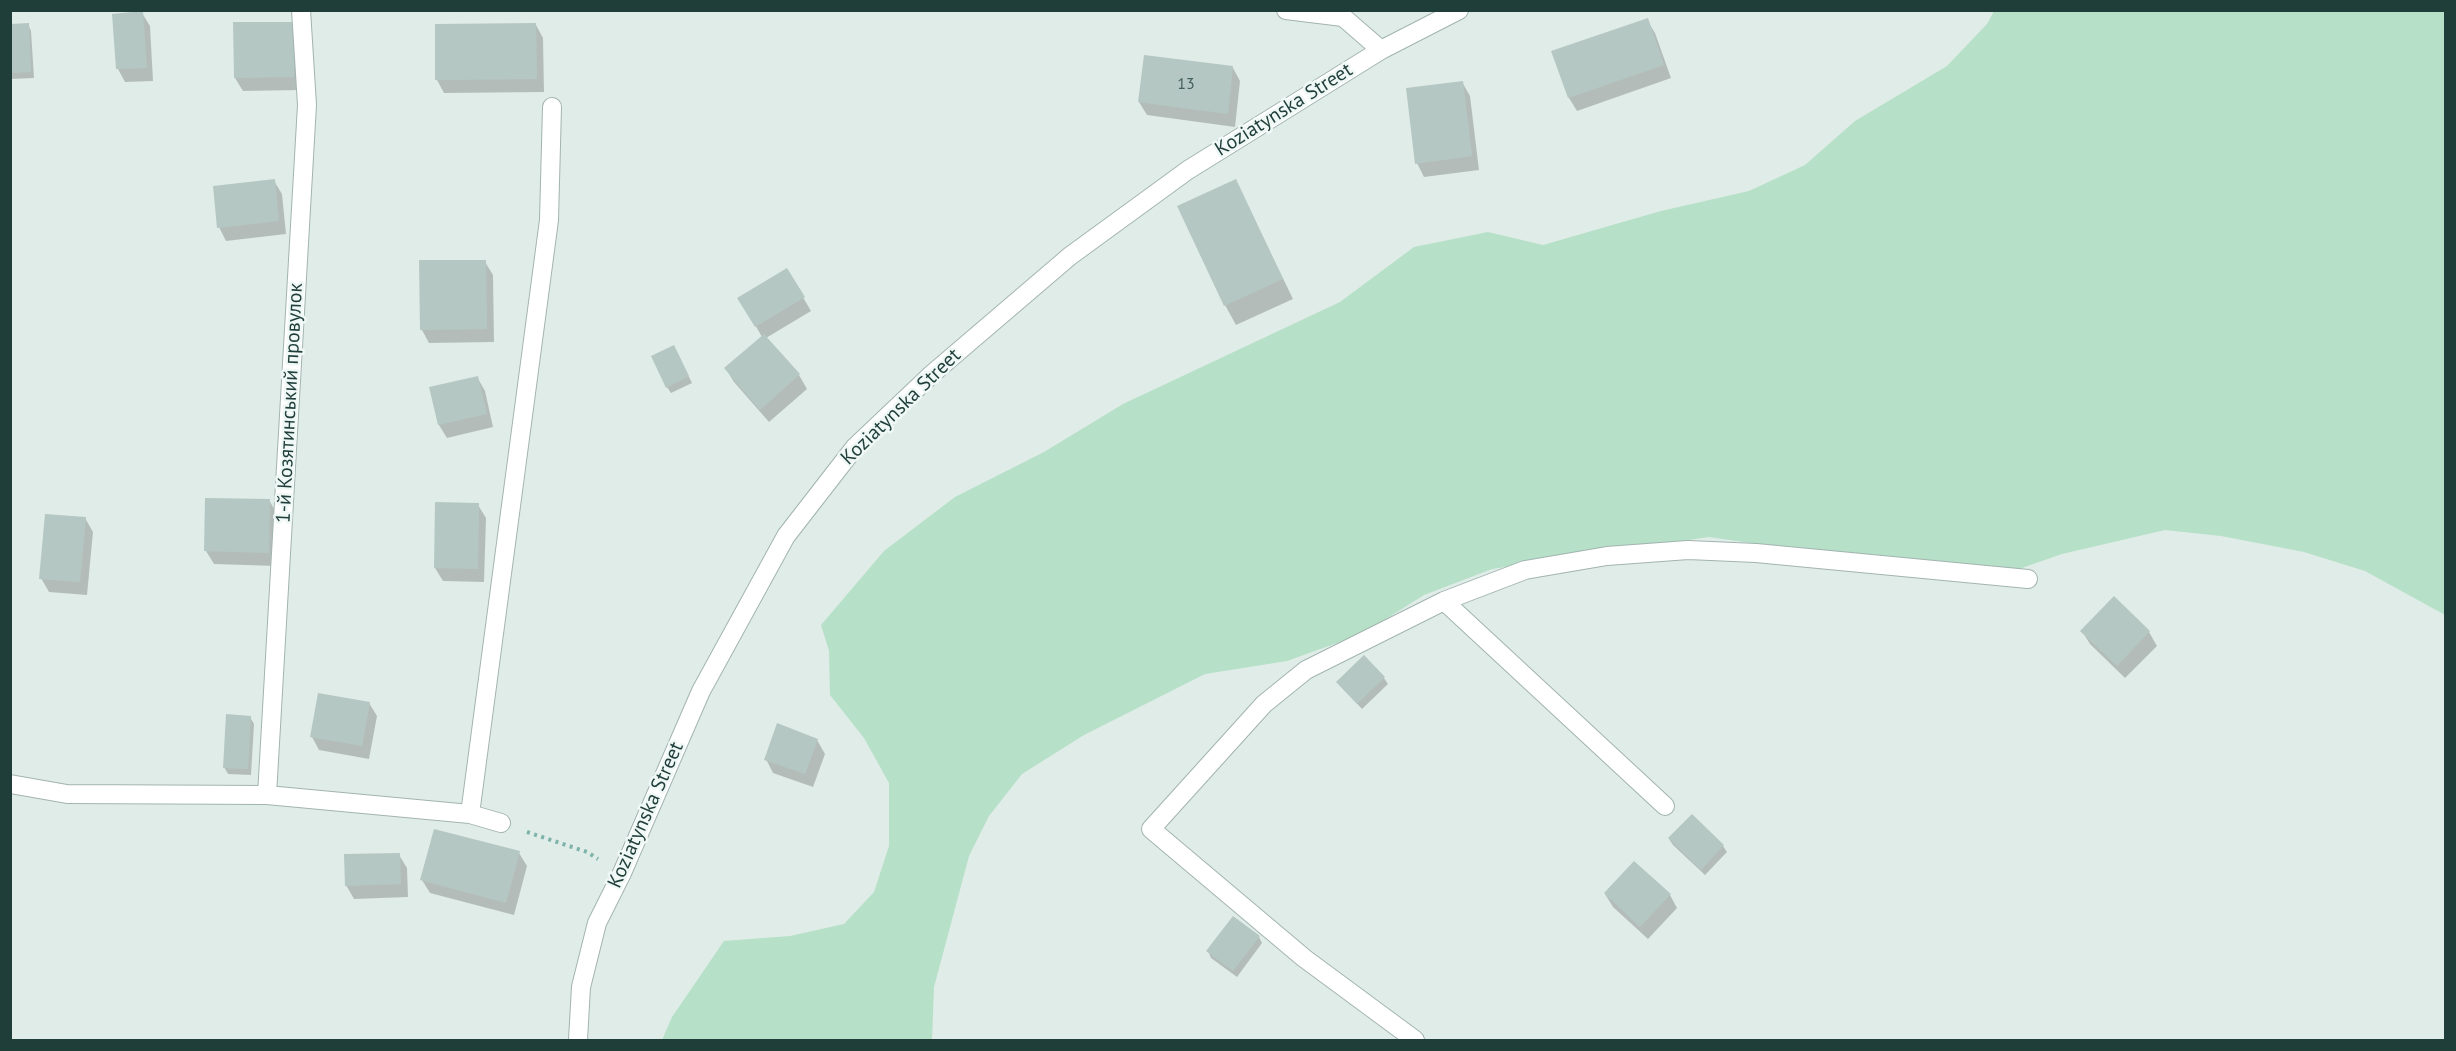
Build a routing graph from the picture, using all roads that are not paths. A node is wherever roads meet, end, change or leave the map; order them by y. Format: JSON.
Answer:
{"nodes":[{"id":1,"x":302,"y":10,"type":"edge"},
{"id":2,"x":1286,"y":10,"type":"edge"},
{"id":3,"x":1459,"y":10,"type":"edge"},
{"id":4,"x":1381,"y":50,"type":"junction"},
{"id":5,"x":552,"y":106,"type":"dead end"},
{"id":6,"x":2028,"y":579,"type":"dead end"},
{"id":7,"x":1444,"y":601,"type":"junction"},
{"id":8,"x":10,"y":784,"type":"edge"},
{"id":9,"x":267,"y":795,"type":"junction"},
{"id":10,"x":1665,"y":806,"type":"dead end"},
{"id":11,"x":470,"y":814,"type":"junction"},
{"id":12,"x":501,"y":823,"type":"road end"},
{"id":13,"x":578,"y":1041,"type":"edge"},
{"id":14,"x":1415,"y":1041,"type":"edge"}],
"edges":[{"from":1,"to":9,"type":"street","name":"1-й Козятинський провулок"},
{"from":2,"to":4,"type":"street"},
{"from":3,"to":4,"type":"street","name":"Koziatynska Street"},
{"from":4,"to":13,"type":"street","name":"Koziatynska Street"},
{"from":5,"to":11,"type":"street"},
{"from":6,"to":7,"type":"street"},
{"from":7,"to":10,"type":"street"},
{"from":7,"to":14,"type":"street"},
{"from":8,"to":9,"type":"street"},
{"from":9,"to":11,"type":"street"},
{"from":11,"to":12,"type":"street"}]}
